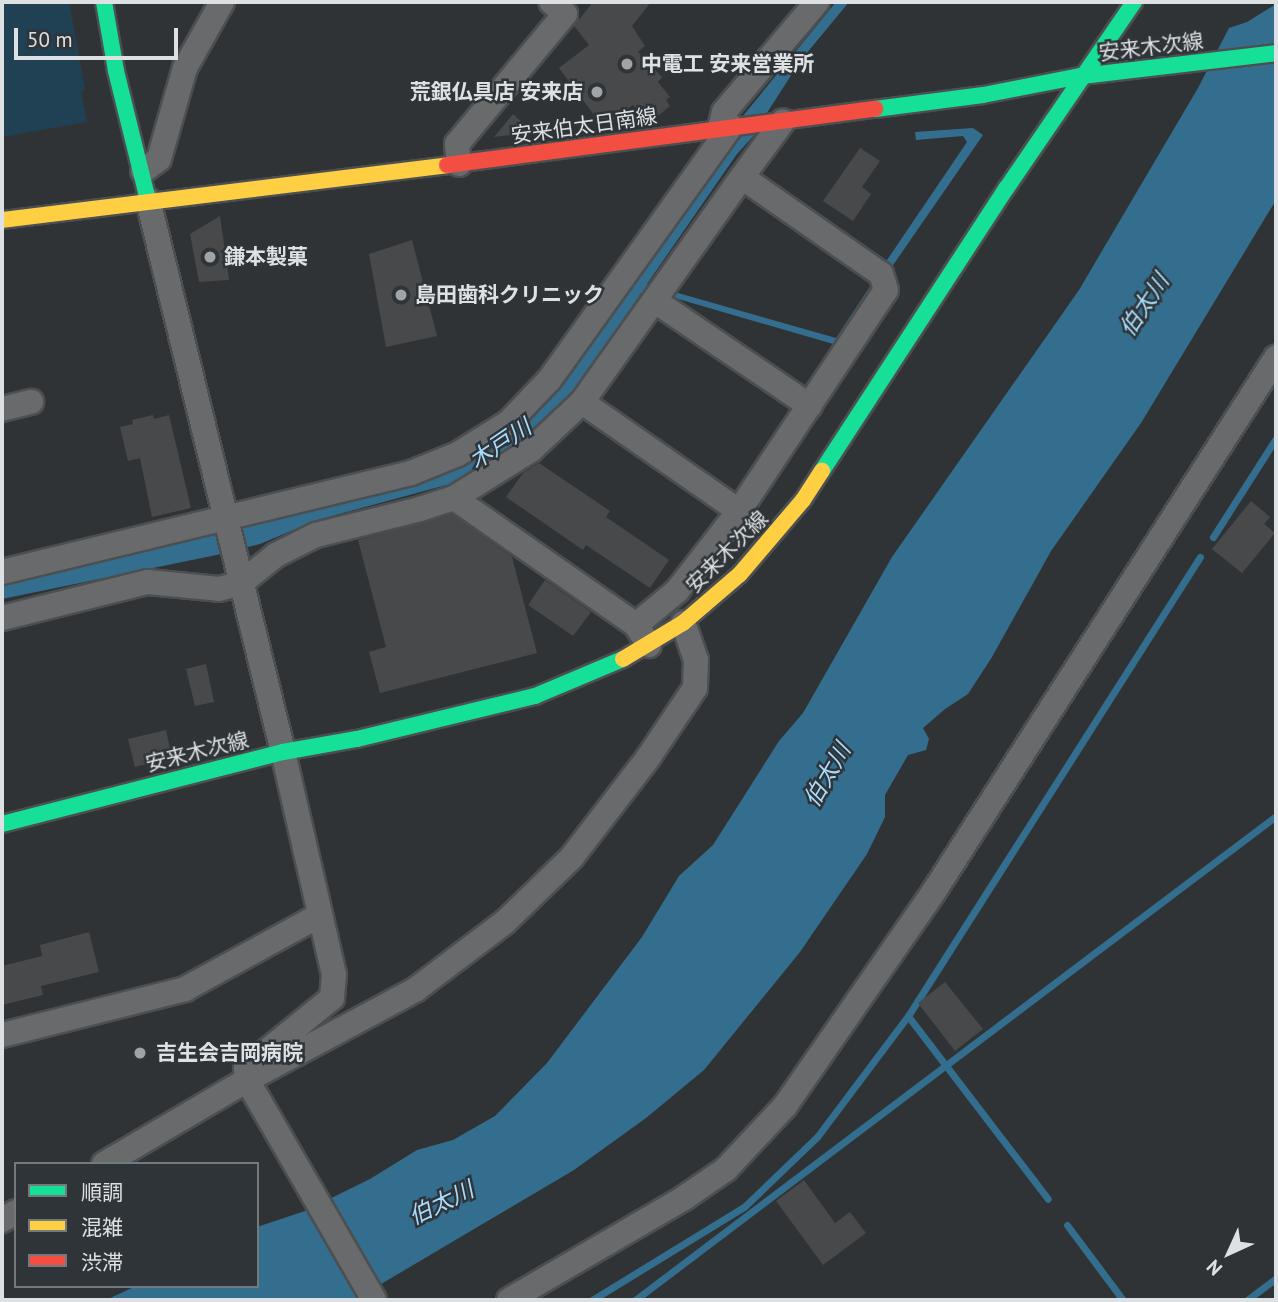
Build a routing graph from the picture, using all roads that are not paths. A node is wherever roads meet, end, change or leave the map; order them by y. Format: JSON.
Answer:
{"nodes":[{"id":1,"x":104,"y":2,"type":"edge"},
{"id":2,"x":222,"y":2,"type":"edge"},
{"id":3,"x":817,"y":2,"type":"edge"},
{"id":4,"x":1134,"y":2,"type":"edge"},
{"id":5,"x":564,"y":6,"type":"edge"},
{"id":6,"x":1276,"y":53,"type":"edge"},
{"id":7,"x":1081,"y":76,"type":"junction"},
{"id":8,"x":777,"y":122,"type":"junction"},
{"id":9,"x":729,"y":127,"type":"junction"},
{"id":10,"x":459,"y":164,"type":"junction"},
{"id":11,"x":143,"y":171,"type":"junction"},
{"id":12,"x":742,"y":177,"type":"junction"},
{"id":13,"x":149,"y":200,"type":"junction"},
{"id":14,"x":2,"y":220,"type":"edge"},
{"id":15,"x":655,"y":301,"type":"junction"},
{"id":16,"x":1276,"y":358,"type":"edge"},
{"id":17,"x":31,"y":402,"type":"dead end"},
{"id":18,"x":582,"y":402,"type":"junction"},
{"id":19,"x":810,"y":406,"type":"junction"},
{"id":20,"x":2,"y":409,"type":"edge"},
{"id":21,"x":454,"y":498,"type":"junction"},
{"id":22,"x":739,"y":511,"type":"junction"},
{"id":23,"x":229,"y":533,"type":"junction"},
{"id":24,"x":2,"y":572,"type":"edge"},
{"id":25,"x":241,"y":583,"type":"junction"},
{"id":26,"x":2,"y":618,"type":"edge"},
{"id":27,"x":682,"y":623,"type":"junction"},
{"id":28,"x":642,"y":635,"type":"junction"},
{"id":29,"x":283,"y":752,"type":"junction"},
{"id":30,"x":2,"y":824,"type":"edge"},
{"id":31,"x":320,"y":915,"type":"junction"},
{"id":32,"x":2,"y":1035,"type":"edge"},
{"id":33,"x":251,"y":1086,"type":"junction"},
{"id":34,"x":108,"y":1162,"type":"edge"},
{"id":35,"x":374,"y":1300,"type":"edge"},
{"id":36,"x":509,"y":1300,"type":"edge"}],
"edges":[{"from":1,"to":11,"type":"main road"},
{"from":2,"to":11,"type":"street"},
{"from":3,"to":9,"type":"street"},
{"from":4,"to":7,"type":"main road"},
{"from":5,"to":10,"type":"street"},
{"from":6,"to":7,"type":"main road","name":"安来木次線"},
{"from":7,"to":8,"type":"main road","name":"安来伯太日南線"},
{"from":7,"to":27,"type":"main road","name":"安来木次線"},
{"from":8,"to":9,"type":"main road","name":"安来伯太日南線"},
{"from":8,"to":12,"type":"street"},
{"from":9,"to":10,"type":"main road","name":"安来伯太日南線"},
{"from":9,"to":23,"type":"street"},
{"from":10,"to":13,"type":"main road","name":"安来伯太日南線"},
{"from":11,"to":13,"type":"main road"},
{"from":12,"to":15,"type":"street"},
{"from":12,"to":19,"type":"street"},
{"from":13,"to":14,"type":"main road","name":"安来伯太日南線"},
{"from":13,"to":23,"type":"street"},
{"from":15,"to":18,"type":"street"},
{"from":15,"to":19,"type":"street"},
{"from":16,"to":36,"type":"street"},
{"from":17,"to":20,"type":"street"},
{"from":18,"to":21,"type":"street"},
{"from":18,"to":22,"type":"street"},
{"from":19,"to":22,"type":"street"},
{"from":21,"to":25,"type":"street"},
{"from":21,"to":28,"type":"street"},
{"from":22,"to":28,"type":"street"},
{"from":23,"to":24,"type":"street"},
{"from":23,"to":25,"type":"street"},
{"from":25,"to":26,"type":"street"},
{"from":25,"to":29,"type":"street"},
{"from":27,"to":28,"type":"main road","name":"安来木次線"},
{"from":27,"to":33,"type":"street"},
{"from":28,"to":29,"type":"main road","name":"安来木次線"},
{"from":29,"to":30,"type":"main road","name":"安来木次線"},
{"from":29,"to":31,"type":"street"},
{"from":31,"to":32,"type":"street"},
{"from":31,"to":33,"type":"street"},
{"from":33,"to":34,"type":"street"},
{"from":33,"to":35,"type":"street"}]}
